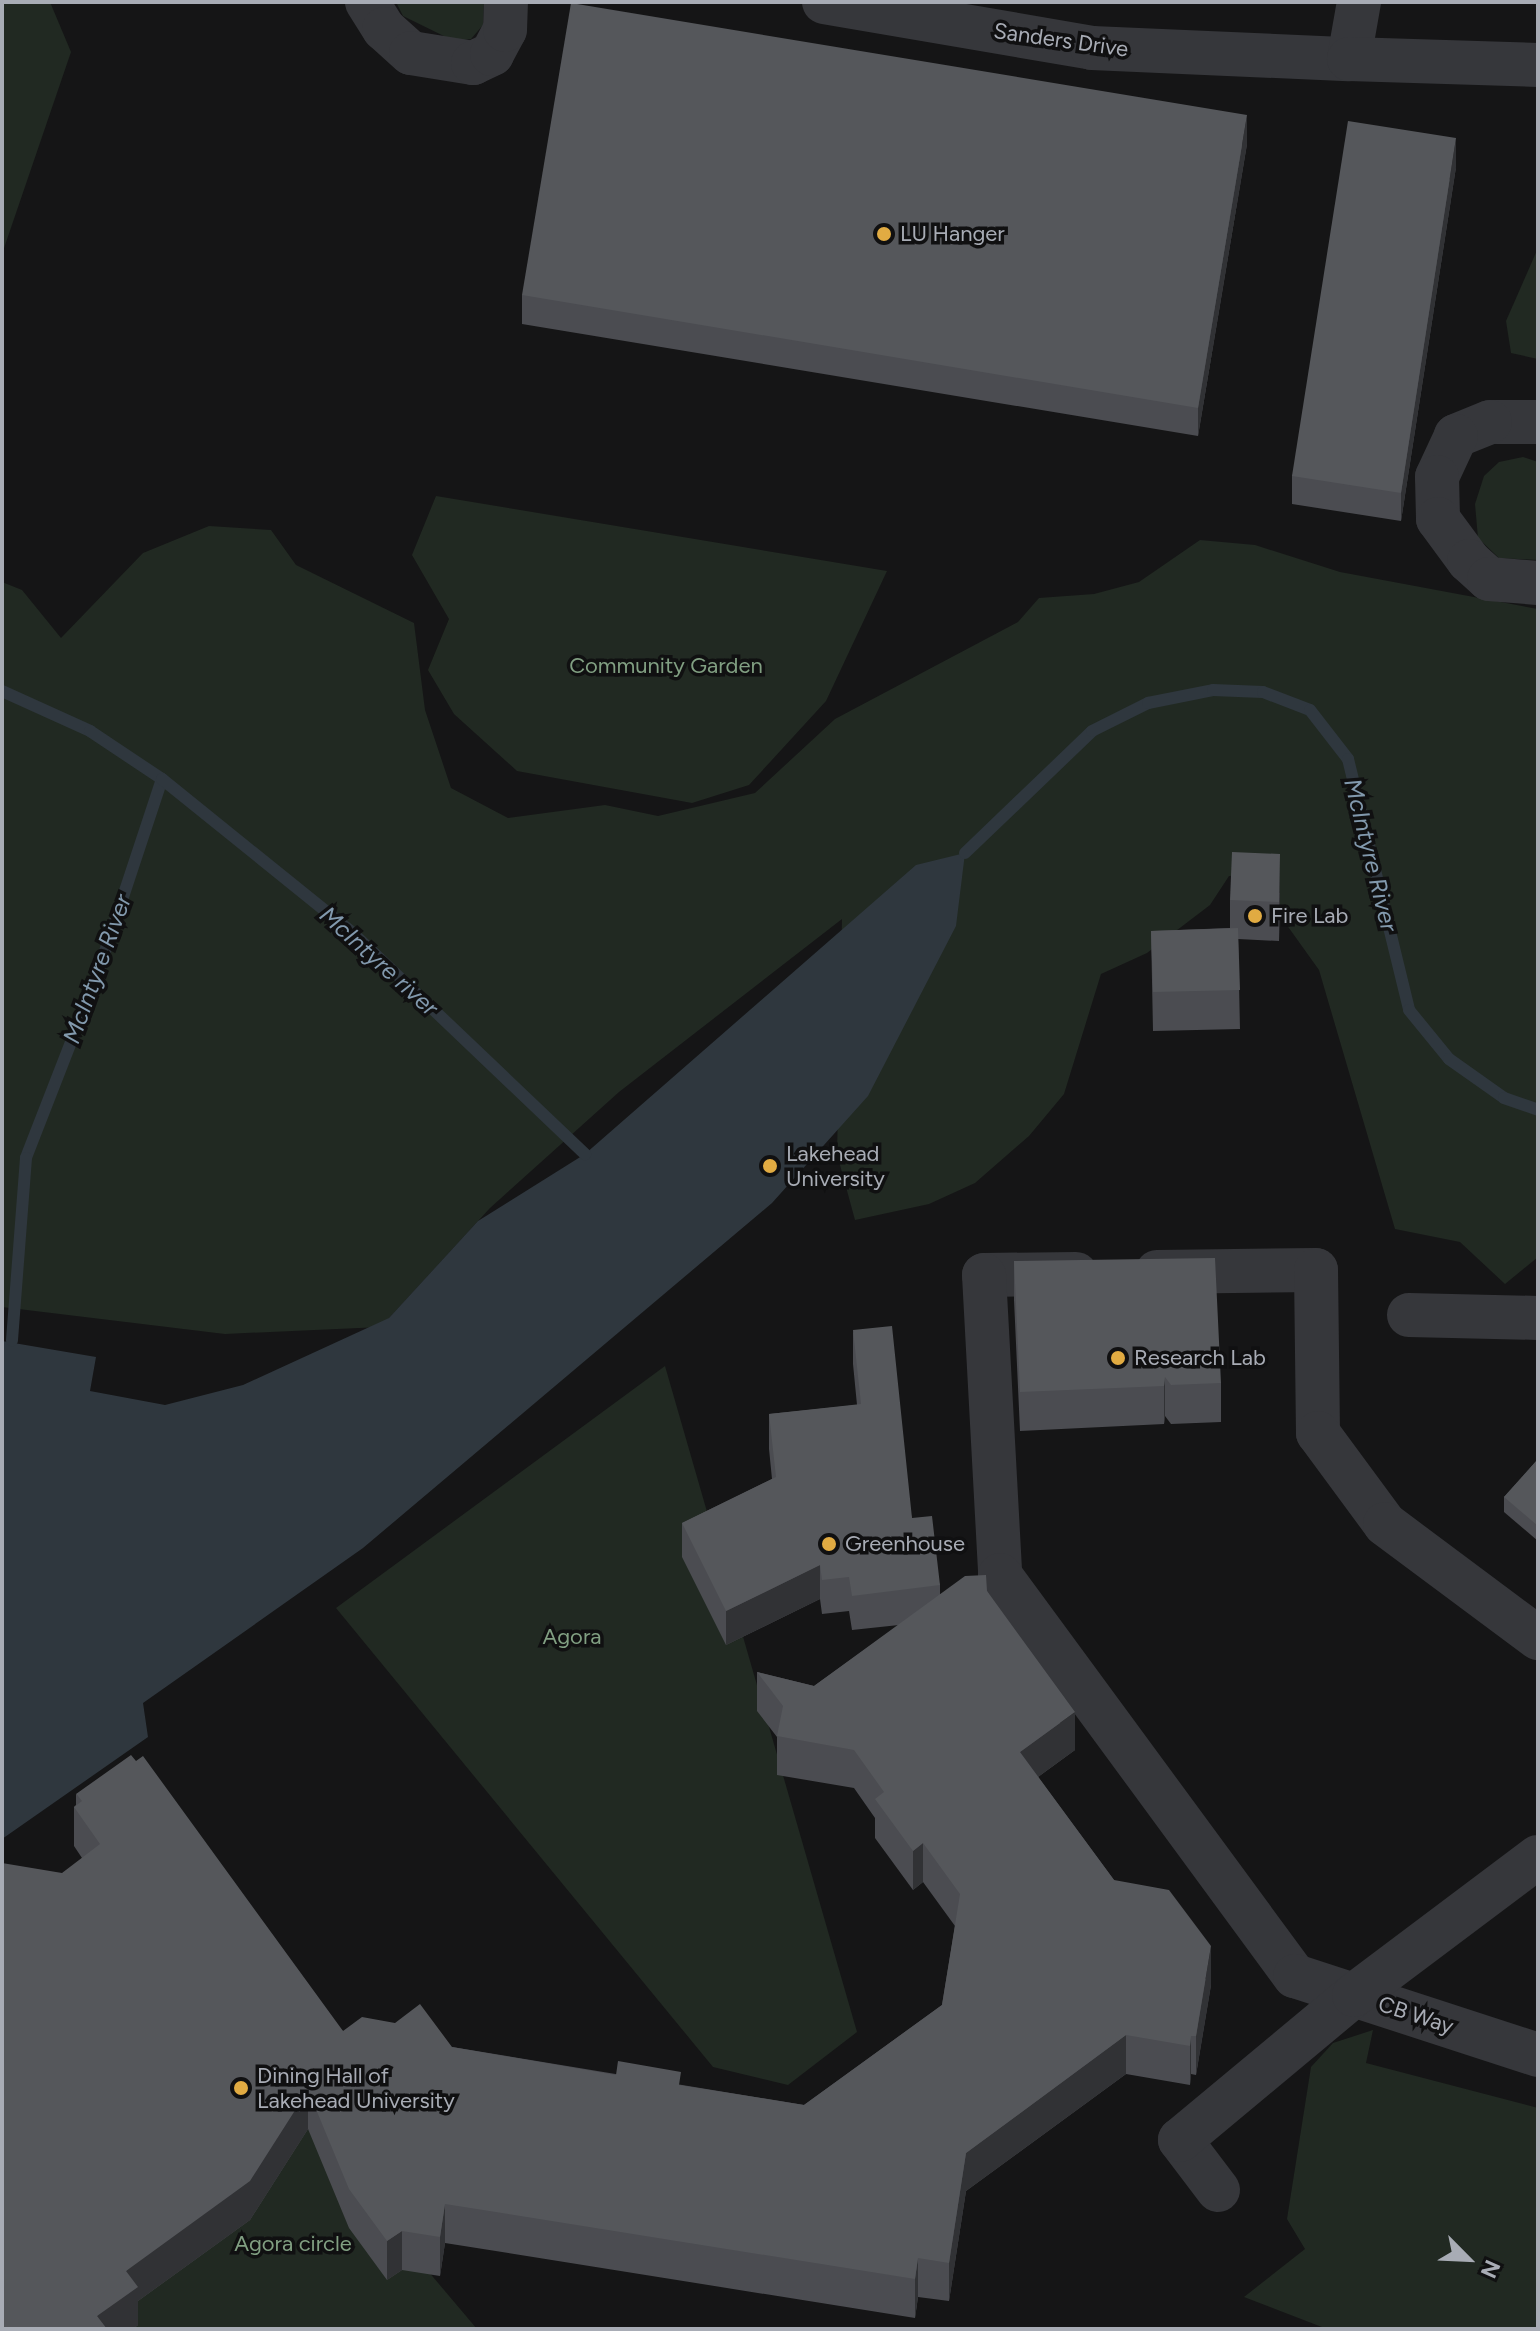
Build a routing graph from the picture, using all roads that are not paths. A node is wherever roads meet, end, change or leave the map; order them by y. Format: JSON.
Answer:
{"nodes":[{"id":1,"x":367,"y":2,"type":"edge"},
{"id":2,"x":506,"y":2,"type":"edge"},
{"id":3,"x":824,"y":2,"type":"edge"},
{"id":4,"x":1359,"y":2,"type":"edge"},
{"id":5,"x":1349,"y":59,"type":"junction"},
{"id":6,"x":1538,"y":65,"type":"edge"},
{"id":7,"x":1538,"y":422,"type":"edge"},
{"id":8,"x":1538,"y":583,"type":"edge"},
{"id":9,"x":1409,"y":1315,"type":"dead end"},
{"id":10,"x":1538,"y":1318,"type":"edge"},
{"id":11,"x":1538,"y":1638,"type":"edge"},
{"id":12,"x":1538,"y":1857,"type":"edge"},
{"id":13,"x":1354,"y":1995,"type":"junction"},
{"id":14,"x":1538,"y":2055,"type":"edge"},
{"id":15,"x":1218,"y":2190,"type":"dead end"}],
"edges":[{"from":1,"to":2,"type":"lane"},
{"from":3,"to":5,"type":"lane","name":"Sanders Drive"},
{"from":4,"to":5,"type":"lane"},
{"from":5,"to":6,"type":"lane","name":"Sanders Drive"},
{"from":7,"to":8,"type":"lane"},
{"from":9,"to":10,"type":"lane"},
{"from":11,"to":13,"type":"lane","name":"CB Way"},
{"from":12,"to":13,"type":"lane"},
{"from":13,"to":14,"type":"lane","name":"CB Way"},
{"from":13,"to":15,"type":"lane"}]}
